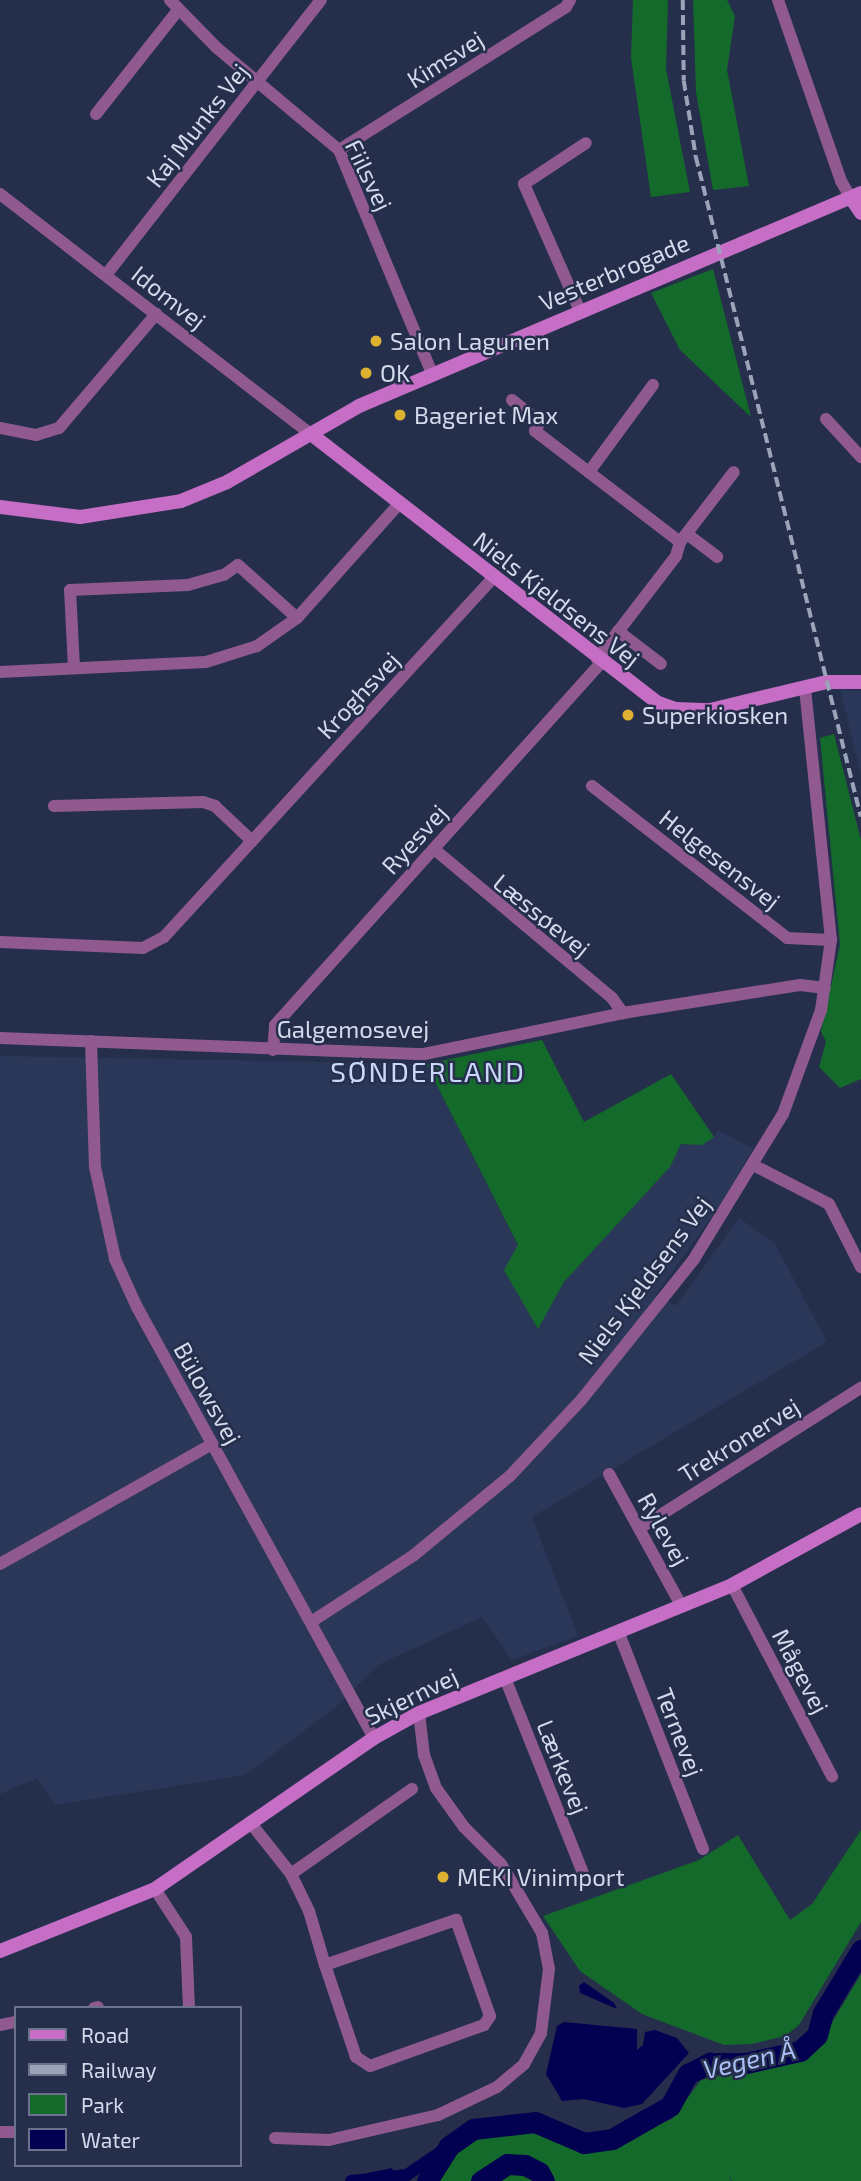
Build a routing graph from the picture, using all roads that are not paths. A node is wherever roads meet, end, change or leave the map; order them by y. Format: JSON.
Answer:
{"nodes":[{"id":1,"x":321,"y":0,"type":"edge"},
{"id":2,"x":570,"y":0,"type":"edge"},
{"id":3,"x":778,"y":0,"type":"edge"},
{"id":4,"x":174,"y":5,"type":"edge"},
{"id":5,"x":258,"y":81,"type":"junction"},
{"id":6,"x":96,"y":114,"type":"dead end"},
{"id":7,"x":586,"y":143,"type":"dead end"},
{"id":8,"x":339,"y":150,"type":"junction"},
{"id":9,"x":0,"y":194,"type":"edge"},
{"id":10,"x":856,"y":195,"type":"edge"},
{"id":11,"x":861,"y":213,"type":"edge"},
{"id":12,"x":106,"y":275,"type":"junction"},
{"id":13,"x":580,"y":312,"type":"junction"},
{"id":14,"x":156,"y":314,"type":"junction"},
{"id":15,"x":432,"y":373,"type":"junction"},
{"id":16,"x":653,"y":385,"type":"dead end"},
{"id":17,"x":512,"y":400,"type":"dead end"},
{"id":18,"x":826,"y":419,"type":"dead end"},
{"id":19,"x":0,"y":428,"type":"edge"},
{"id":20,"x":311,"y":434,"type":"junction"},
{"id":21,"x":861,"y":457,"type":"edge"},
{"id":22,"x":589,"y":472,"type":"junction"},
{"id":23,"x":734,"y":472,"type":"dead end"},
{"id":24,"x":398,"y":504,"type":"junction"},
{"id":25,"x":0,"y":507,"type":"edge"},
{"id":26,"x":684,"y":538,"type":"junction"},
{"id":27,"x":717,"y":557,"type":"dead end"},
{"id":28,"x":494,"y":577,"type":"junction"},
{"id":29,"x":298,"y":618,"type":"junction"},
{"id":30,"x":618,"y":631,"type":"junction"},
{"id":31,"x":599,"y":661,"type":"junction"},
{"id":32,"x":662,"y":664,"type":"dead end"},
{"id":33,"x":74,"y":668,"type":"junction"},
{"id":34,"x":0,"y":672,"type":"edge"},
{"id":35,"x":861,"y":682,"type":"edge"},
{"id":36,"x":805,"y":687,"type":"junction"},
{"id":37,"x":592,"y":786,"type":"dead end"},
{"id":38,"x":54,"y":806,"type":"dead end"},
{"id":39,"x":252,"y":841,"type":"junction"},
{"id":40,"x":433,"y":849,"type":"junction"},
{"id":41,"x":831,"y":940,"type":"junction"},
{"id":42,"x":0,"y":942,"type":"edge"},
{"id":43,"x":825,"y":988,"type":"junction"},
{"id":44,"x":623,"y":1013,"type":"junction"},
{"id":45,"x":0,"y":1038,"type":"edge"},
{"id":46,"x":91,"y":1041,"type":"junction"},
{"id":47,"x":273,"y":1050,"type":"junction"},
{"id":48,"x":755,"y":1166,"type":"junction"},
{"id":49,"x":861,"y":1267,"type":"edge"},
{"id":50,"x":861,"y":1388,"type":"edge"},
{"id":51,"x":212,"y":1444,"type":"junction"},
{"id":52,"x":609,"y":1474,"type":"dead end"},
{"id":53,"x":861,"y":1514,"type":"edge"},
{"id":54,"x":640,"y":1528,"type":"junction"},
{"id":55,"x":0,"y":1564,"type":"edge"},
{"id":56,"x":732,"y":1585,"type":"junction"},
{"id":57,"x":681,"y":1605,"type":"junction"},
{"id":58,"x":311,"y":1622,"type":"junction"},
{"id":59,"x":618,"y":1631,"type":"junction"},
{"id":60,"x":505,"y":1678,"type":"junction"},
{"id":61,"x":419,"y":1713,"type":"junction"},
{"id":62,"x":374,"y":1738,"type":"junction"},
{"id":63,"x":832,"y":1776,"type":"dead end"},
{"id":64,"x":412,"y":1789,"type":"dead end"},
{"id":65,"x":253,"y":1826,"type":"junction"},
{"id":66,"x":703,"y":1849,"type":"dead end"},
{"id":67,"x":583,"y":1873,"type":"dead end"},
{"id":68,"x":291,"y":1874,"type":"junction"},
{"id":69,"x":155,"y":1889,"type":"junction"},
{"id":70,"x":0,"y":1951,"type":"edge"},
{"id":71,"x":325,"y":1965,"type":"junction"},
{"id":72,"x":189,"y":2006,"type":"edge"},
{"id":73,"x":275,"y":2138,"type":"dead end"}],
"edges":[{"from":1,"to":5,"type":"street","name":"Kaj Munks Vej"},
{"from":2,"to":8,"type":"street","name":"Kimsvej"},
{"from":3,"to":10,"type":"street"},
{"from":4,"to":5,"type":"street","name":"Fiilsvej"},
{"from":4,"to":6,"type":"street","name":"Fiilsvej"},
{"from":5,"to":8,"type":"street","name":"Fiilsvej"},
{"from":5,"to":12,"type":"street","name":"Kaj Munks Vej"},
{"from":7,"to":13,"type":"street"},
{"from":8,"to":15,"type":"street","name":"Fiilsvej"},
{"from":9,"to":12,"type":"street","name":"Idomvej"},
{"from":10,"to":11,"type":"street"},
{"from":10,"to":13,"type":"street","name":"Vesterbrogade"},
{"from":12,"to":14,"type":"street","name":"Idomvej"},
{"from":13,"to":15,"type":"street","name":"Vesterbrogade"},
{"from":14,"to":19,"type":"street"},
{"from":14,"to":20,"type":"street","name":"Idomvej"},
{"from":15,"to":20,"type":"street","name":"Vesterbrogade"},
{"from":16,"to":22,"type":"street"},
{"from":17,"to":22,"type":"street"},
{"from":18,"to":21,"type":"street"},
{"from":20,"to":24,"type":"street","name":"Niels Kjeldsens Vej"},
{"from":20,"to":25,"type":"street","name":"Vesterbrogade"},
{"from":22,"to":26,"type":"street"},
{"from":23,"to":26,"type":"street","name":"Ryesvej"},
{"from":24,"to":28,"type":"street","name":"Niels Kjeldsens Vej"},
{"from":24,"to":29,"type":"street"},
{"from":26,"to":27,"type":"street"},
{"from":26,"to":30,"type":"street","name":"Ryesvej"},
{"from":28,"to":31,"type":"street","name":"Niels Kjeldsens Vej"},
{"from":28,"to":39,"type":"street","name":"Kroghsvej"},
{"from":29,"to":33,"type":"street"},
{"from":29,"to":33,"type":"street"},
{"from":30,"to":31,"type":"street","name":"Ryesvej"},
{"from":30,"to":32,"type":"street"},
{"from":31,"to":36,"type":"street","name":"Niels Kjeldsens Vej"},
{"from":31,"to":40,"type":"street","name":"Ryesvej"},
{"from":33,"to":34,"type":"street"},
{"from":35,"to":36,"type":"street","name":"Niels Kjeldsens Vej"},
{"from":36,"to":41,"type":"street","name":"Niels Kjeldsens Vej"},
{"from":37,"to":41,"type":"street","name":"Helgesensvej"},
{"from":38,"to":39,"type":"street"},
{"from":39,"to":42,"type":"street","name":"Kroghsvej"},
{"from":40,"to":44,"type":"street","name":"Læssøevej"},
{"from":40,"to":47,"type":"street","name":"Ryesvej"},
{"from":41,"to":43,"type":"street","name":"Niels Kjeldsens Vej"},
{"from":43,"to":44,"type":"street","name":"Galgemosevej"},
{"from":43,"to":48,"type":"street","name":"Niels Kjeldsens Vej"},
{"from":44,"to":47,"type":"street","name":"Galgemosevej"},
{"from":45,"to":46,"type":"street","name":"Galgemosevej"},
{"from":46,"to":47,"type":"street","name":"Galgemosevej"},
{"from":46,"to":51,"type":"street","name":"Bülowsvej"},
{"from":48,"to":49,"type":"street"},
{"from":48,"to":58,"type":"street","name":"Niels Kjeldsens Vej"},
{"from":50,"to":54,"type":"street","name":"Trekronervej"},
{"from":51,"to":55,"type":"street"},
{"from":51,"to":58,"type":"street","name":"Bülowsvej"},
{"from":52,"to":54,"type":"street","name":"Rylevej"},
{"from":53,"to":56,"type":"street","name":"Skjernvej"},
{"from":54,"to":57,"type":"street","name":"Rylevej"},
{"from":56,"to":57,"type":"street","name":"Skjernvej"},
{"from":56,"to":63,"type":"street","name":"Mågevej"},
{"from":57,"to":59,"type":"street","name":"Skjernvej"},
{"from":58,"to":62,"type":"street","name":"Bülowsvej"},
{"from":59,"to":60,"type":"street","name":"Skjernvej"},
{"from":59,"to":66,"type":"street","name":"Ternevej"},
{"from":60,"to":61,"type":"street","name":"Skjernvej"},
{"from":60,"to":67,"type":"street","name":"Lærkevej"},
{"from":61,"to":62,"type":"street","name":"Skjernvej"},
{"from":61,"to":73,"type":"street"},
{"from":62,"to":65,"type":"street","name":"Skjernvej"},
{"from":64,"to":68,"type":"street"},
{"from":65,"to":68,"type":"street"},
{"from":65,"to":69,"type":"street","name":"Skjernvej"},
{"from":68,"to":71,"type":"street"},
{"from":69,"to":70,"type":"street","name":"Skjernvej"},
{"from":69,"to":72,"type":"street"},
{"from":71,"to":71,"type":"street"}]}
